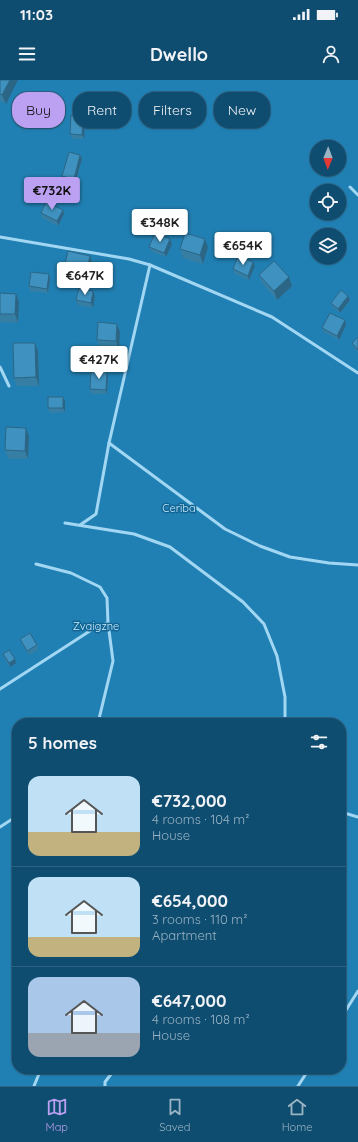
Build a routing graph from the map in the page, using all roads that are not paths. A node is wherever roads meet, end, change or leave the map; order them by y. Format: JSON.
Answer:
{"nodes":[{"id":1,"x":350,"y":187,"type":"dead end"},
{"id":2,"x":358,"y":195,"type":"edge"},
{"id":3,"x":0,"y":237,"type":"edge"},
{"id":4,"x":150,"y":265,"type":"junction"},
{"id":5,"x":0,"y":367,"type":"edge"},
{"id":6,"x":358,"y":373,"type":"edge"},
{"id":7,"x":9,"y":386,"type":"dead end"},
{"id":8,"x":109,"y":443,"type":"junction"},
{"id":9,"x":65,"y":523,"type":"dead end"},
{"id":10,"x":80,"y":525,"type":"junction"},
{"id":11,"x":36,"y":564,"type":"dead end"},
{"id":12,"x":358,"y":565,"type":"edge"},
{"id":13,"x":108,"y":623,"type":"junction"},
{"id":14,"x":0,"y":690,"type":"edge"},
{"id":15,"x":99,"y":718,"type":"edge"},
{"id":16,"x":285,"y":718,"type":"edge"},
{"id":17,"x":346,"y":813,"type":"edge"},
{"id":18,"x":358,"y":817,"type":"edge"},
{"id":19,"x":12,"y":819,"type":"edge"},
{"id":20,"x":0,"y":827,"type":"edge"},
{"id":21,"x":358,"y":991,"type":"edge"},
{"id":22,"x":346,"y":1010,"type":"edge"},
{"id":23,"x":38,"y":1074,"type":"edge"},
{"id":24,"x":111,"y":1074,"type":"edge"},
{"id":25,"x":306,"y":1074,"type":"edge"},
{"id":26,"x":300,"y":1082,"type":"junction"},
{"id":27,"x":34,"y":1086,"type":"edge"},
{"id":28,"x":105,"y":1086,"type":"edge"},
{"id":29,"x":298,"y":1086,"type":"edge"},
{"id":30,"x":305,"y":1086,"type":"edge"}],
"edges":[{"from":1,"to":2,"type":"lane"},
{"from":3,"to":4,"type":"lane"},
{"from":4,"to":6,"type":"lane"},
{"from":4,"to":8,"type":"lane"},
{"from":5,"to":7,"type":"lane"},
{"from":8,"to":10,"type":"lane"},
{"from":8,"to":12,"type":"lane"},
{"from":9,"to":10,"type":"lane"},
{"from":10,"to":16,"type":"lane"},
{"from":11,"to":13,"type":"lane"},
{"from":13,"to":14,"type":"lane"},
{"from":13,"to":15,"type":"lane"},
{"from":17,"to":18,"type":"lane"},
{"from":19,"to":20,"type":"lane"},
{"from":21,"to":22,"type":"lane"},
{"from":23,"to":27,"type":"lane"},
{"from":24,"to":28,"type":"lane"},
{"from":25,"to":26,"type":"lane"},
{"from":26,"to":29,"type":"lane"},
{"from":26,"to":30,"type":"lane"}]}
